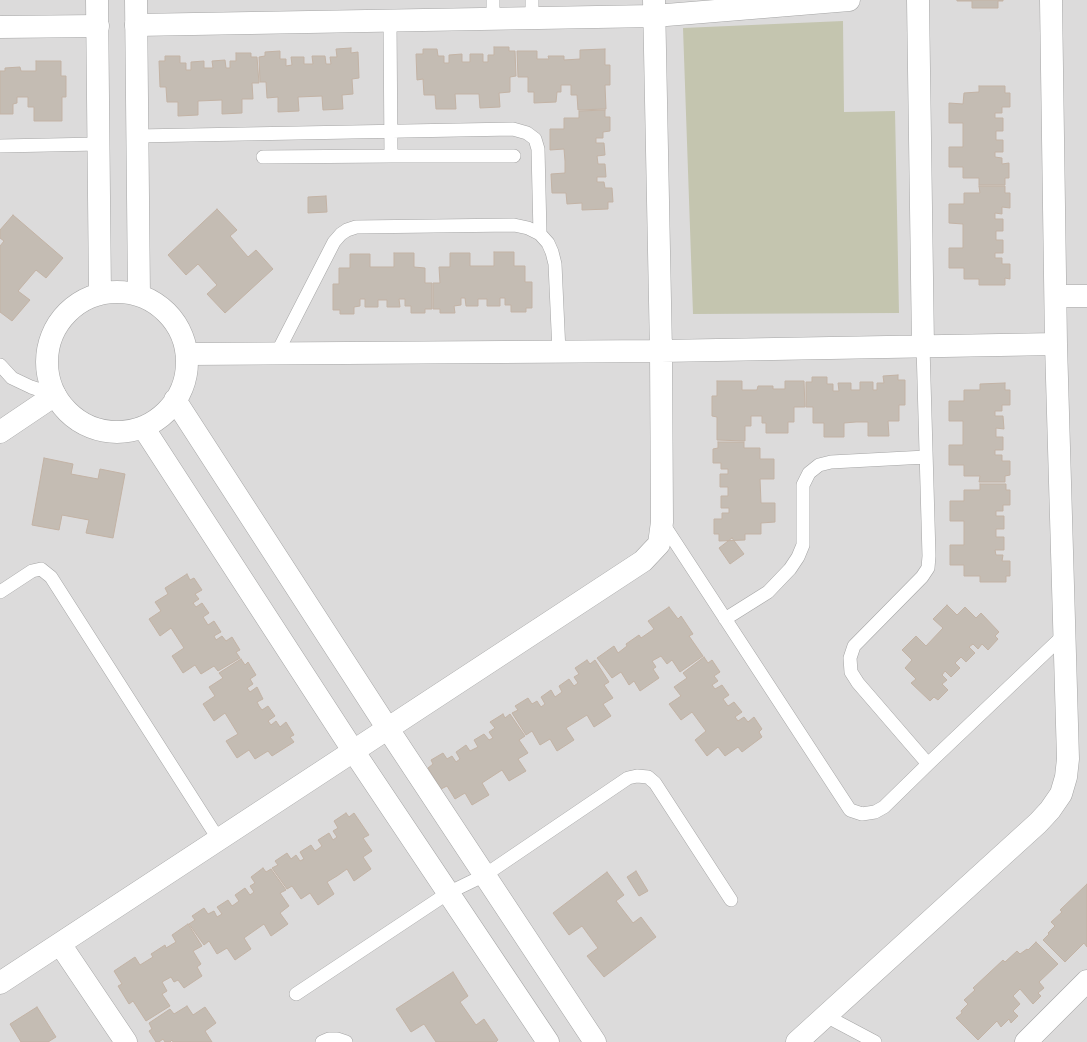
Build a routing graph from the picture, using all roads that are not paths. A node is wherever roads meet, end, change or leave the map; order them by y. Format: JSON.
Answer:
{"nodes":[{"id":1,"x":97,"y":0,"type":"edge"},
{"id":2,"x":136,"y":0,"type":"edge"},
{"id":3,"x":849,"y":0,"type":"edge"},
{"id":4,"x":918,"y":0,"type":"edge"},
{"id":5,"x":1051,"y":0,"type":"edge"},
{"id":6,"x":654,"y":8,"type":"edge"},
{"id":7,"x":532,"y":9,"type":"edge"},
{"id":8,"x":493,"y":10,"type":"edge"},
{"id":9,"x":390,"y":22,"type":"junction"},
{"id":10,"x":98,"y":26,"type":"junction"},
{"id":11,"x":136,"y":26,"type":"junction"},
{"id":12,"x":0,"y":27,"type":"edge"},
{"id":13,"x":391,"y":132,"type":"junction"},
{"id":14,"x":137,"y":136,"type":"junction"},
{"id":15,"x":98,"y":144,"type":"junction"},
{"id":16,"x":0,"y":146,"type":"edge"},
{"id":17,"x":391,"y":156,"type":"junction"},
{"id":18,"x":514,"y":156,"type":"dead end"},
{"id":19,"x":263,"y":157,"type":"dead end"},
{"id":20,"x":540,"y":234,"type":"junction"},
{"id":21,"x":100,"y":294,"type":"junction"},
{"id":22,"x":139,"y":296,"type":"junction"},
{"id":23,"x":1056,"y":296,"type":"junction"},
{"id":24,"x":1087,"y":296,"type":"edge"},
{"id":25,"x":1056,"y":344,"type":"junction"},
{"id":26,"x":923,"y":346,"type":"junction"},
{"id":27,"x":661,"y":351,"type":"junction"},
{"id":28,"x":559,"y":352,"type":"junction"},
{"id":29,"x":277,"y":353,"type":"junction"},
{"id":30,"x":187,"y":354,"type":"junction"},
{"id":31,"x":0,"y":365,"type":"edge"},
{"id":32,"x":55,"y":395,"type":"junction"},
{"id":33,"x":175,"y":400,"type":"junction"},
{"id":34,"x":143,"y":427,"type":"junction"},
{"id":35,"x":0,"y":432,"type":"edge"},
{"id":36,"x":926,"y":457,"type":"junction"},
{"id":37,"x":662,"y":522,"type":"junction"},
{"id":38,"x":0,"y":592,"type":"edge"},
{"id":39,"x":725,"y":619,"type":"junction"},
{"id":40,"x":1065,"y":634,"type":"junction"},
{"id":41,"x":388,"y":729,"type":"junction"},
{"id":42,"x":354,"y":752,"type":"junction"},
{"id":43,"x":928,"y":764,"type":"junction"},
{"id":44,"x":219,"y":840,"type":"junction"},
{"id":45,"x":485,"y":875,"type":"junction"},
{"id":46,"x":448,"y":893,"type":"junction"},
{"id":47,"x":731,"y":900,"type":"dead end"},
{"id":48,"x":60,"y":944,"type":"junction"},
{"id":49,"x":1087,"y":981,"type":"edge"},
{"id":50,"x":0,"y":983,"type":"edge"},
{"id":51,"x":296,"y":994,"type":"dead end"},
{"id":52,"x":826,"y":1016,"type":"junction"},
{"id":53,"x":126,"y":1042,"type":"edge"},
{"id":54,"x":322,"y":1042,"type":"edge"},
{"id":55,"x":346,"y":1042,"type":"edge"},
{"id":56,"x":548,"y":1042,"type":"edge"},
{"id":57,"x":595,"y":1042,"type":"edge"},
{"id":58,"x":797,"y":1042,"type":"edge"},
{"id":59,"x":875,"y":1042,"type":"edge"},
{"id":60,"x":1026,"y":1042,"type":"edge"}],
"edges":[{"from":1,"to":10,"type":"street"},
{"from":2,"to":11,"type":"street"},
{"from":3,"to":6,"type":"street"},
{"from":4,"to":26,"type":"street"},
{"from":5,"to":23,"type":"street"},
{"from":6,"to":7,"type":"street"},
{"from":6,"to":27,"type":"street"},
{"from":7,"to":8,"type":"street"},
{"from":8,"to":9,"type":"street"},
{"from":9,"to":11,"type":"street"},
{"from":9,"to":13,"type":"lane"},
{"from":10,"to":12,"type":"street"},
{"from":10,"to":15,"type":"street"},
{"from":11,"to":14,"type":"street"},
{"from":13,"to":14,"type":"lane"},
{"from":13,"to":17,"type":"lane"},
{"from":13,"to":20,"type":"lane"},
{"from":14,"to":22,"type":"street"},
{"from":15,"to":16,"type":"lane"},
{"from":15,"to":21,"type":"street"},
{"from":17,"to":18,"type":"lane"},
{"from":17,"to":19,"type":"lane"},
{"from":20,"to":28,"type":"lane"},
{"from":20,"to":29,"type":"lane"},
{"from":21,"to":22,"type":"street"},
{"from":21,"to":32,"type":"street"},
{"from":22,"to":30,"type":"street"},
{"from":23,"to":24,"type":"street"},
{"from":23,"to":25,"type":"street"},
{"from":25,"to":26,"type":"street"},
{"from":25,"to":40,"type":"street"},
{"from":26,"to":27,"type":"street"},
{"from":26,"to":36,"type":"lane"},
{"from":27,"to":28,"type":"street"},
{"from":27,"to":37,"type":"street"},
{"from":28,"to":29,"type":"street"},
{"from":29,"to":30,"type":"street"},
{"from":30,"to":33,"type":"street"},
{"from":31,"to":32,"type":"lane"},
{"from":32,"to":34,"type":"street"},
{"from":32,"to":35,"type":"street"},
{"from":33,"to":34,"type":"street"},
{"from":33,"to":41,"type":"street"},
{"from":34,"to":42,"type":"street"},
{"from":36,"to":39,"type":"lane"},
{"from":36,"to":43,"type":"lane"},
{"from":37,"to":39,"type":"lane"},
{"from":37,"to":41,"type":"street"},
{"from":38,"to":44,"type":"lane"},
{"from":39,"to":43,"type":"lane"},
{"from":40,"to":43,"type":"lane"},
{"from":40,"to":52,"type":"street"},
{"from":41,"to":42,"type":"street"},
{"from":41,"to":45,"type":"street"},
{"from":42,"to":44,"type":"street"},
{"from":42,"to":46,"type":"street"},
{"from":44,"to":48,"type":"street"},
{"from":45,"to":46,"type":"lane"},
{"from":45,"to":47,"type":"lane"},
{"from":45,"to":57,"type":"street"},
{"from":46,"to":51,"type":"lane"},
{"from":46,"to":56,"type":"street"},
{"from":48,"to":50,"type":"street"},
{"from":48,"to":53,"type":"street"},
{"from":49,"to":60,"type":"street"},
{"from":52,"to":58,"type":"street"},
{"from":52,"to":59,"type":"lane"},
{"from":54,"to":55,"type":"lane"}]}
